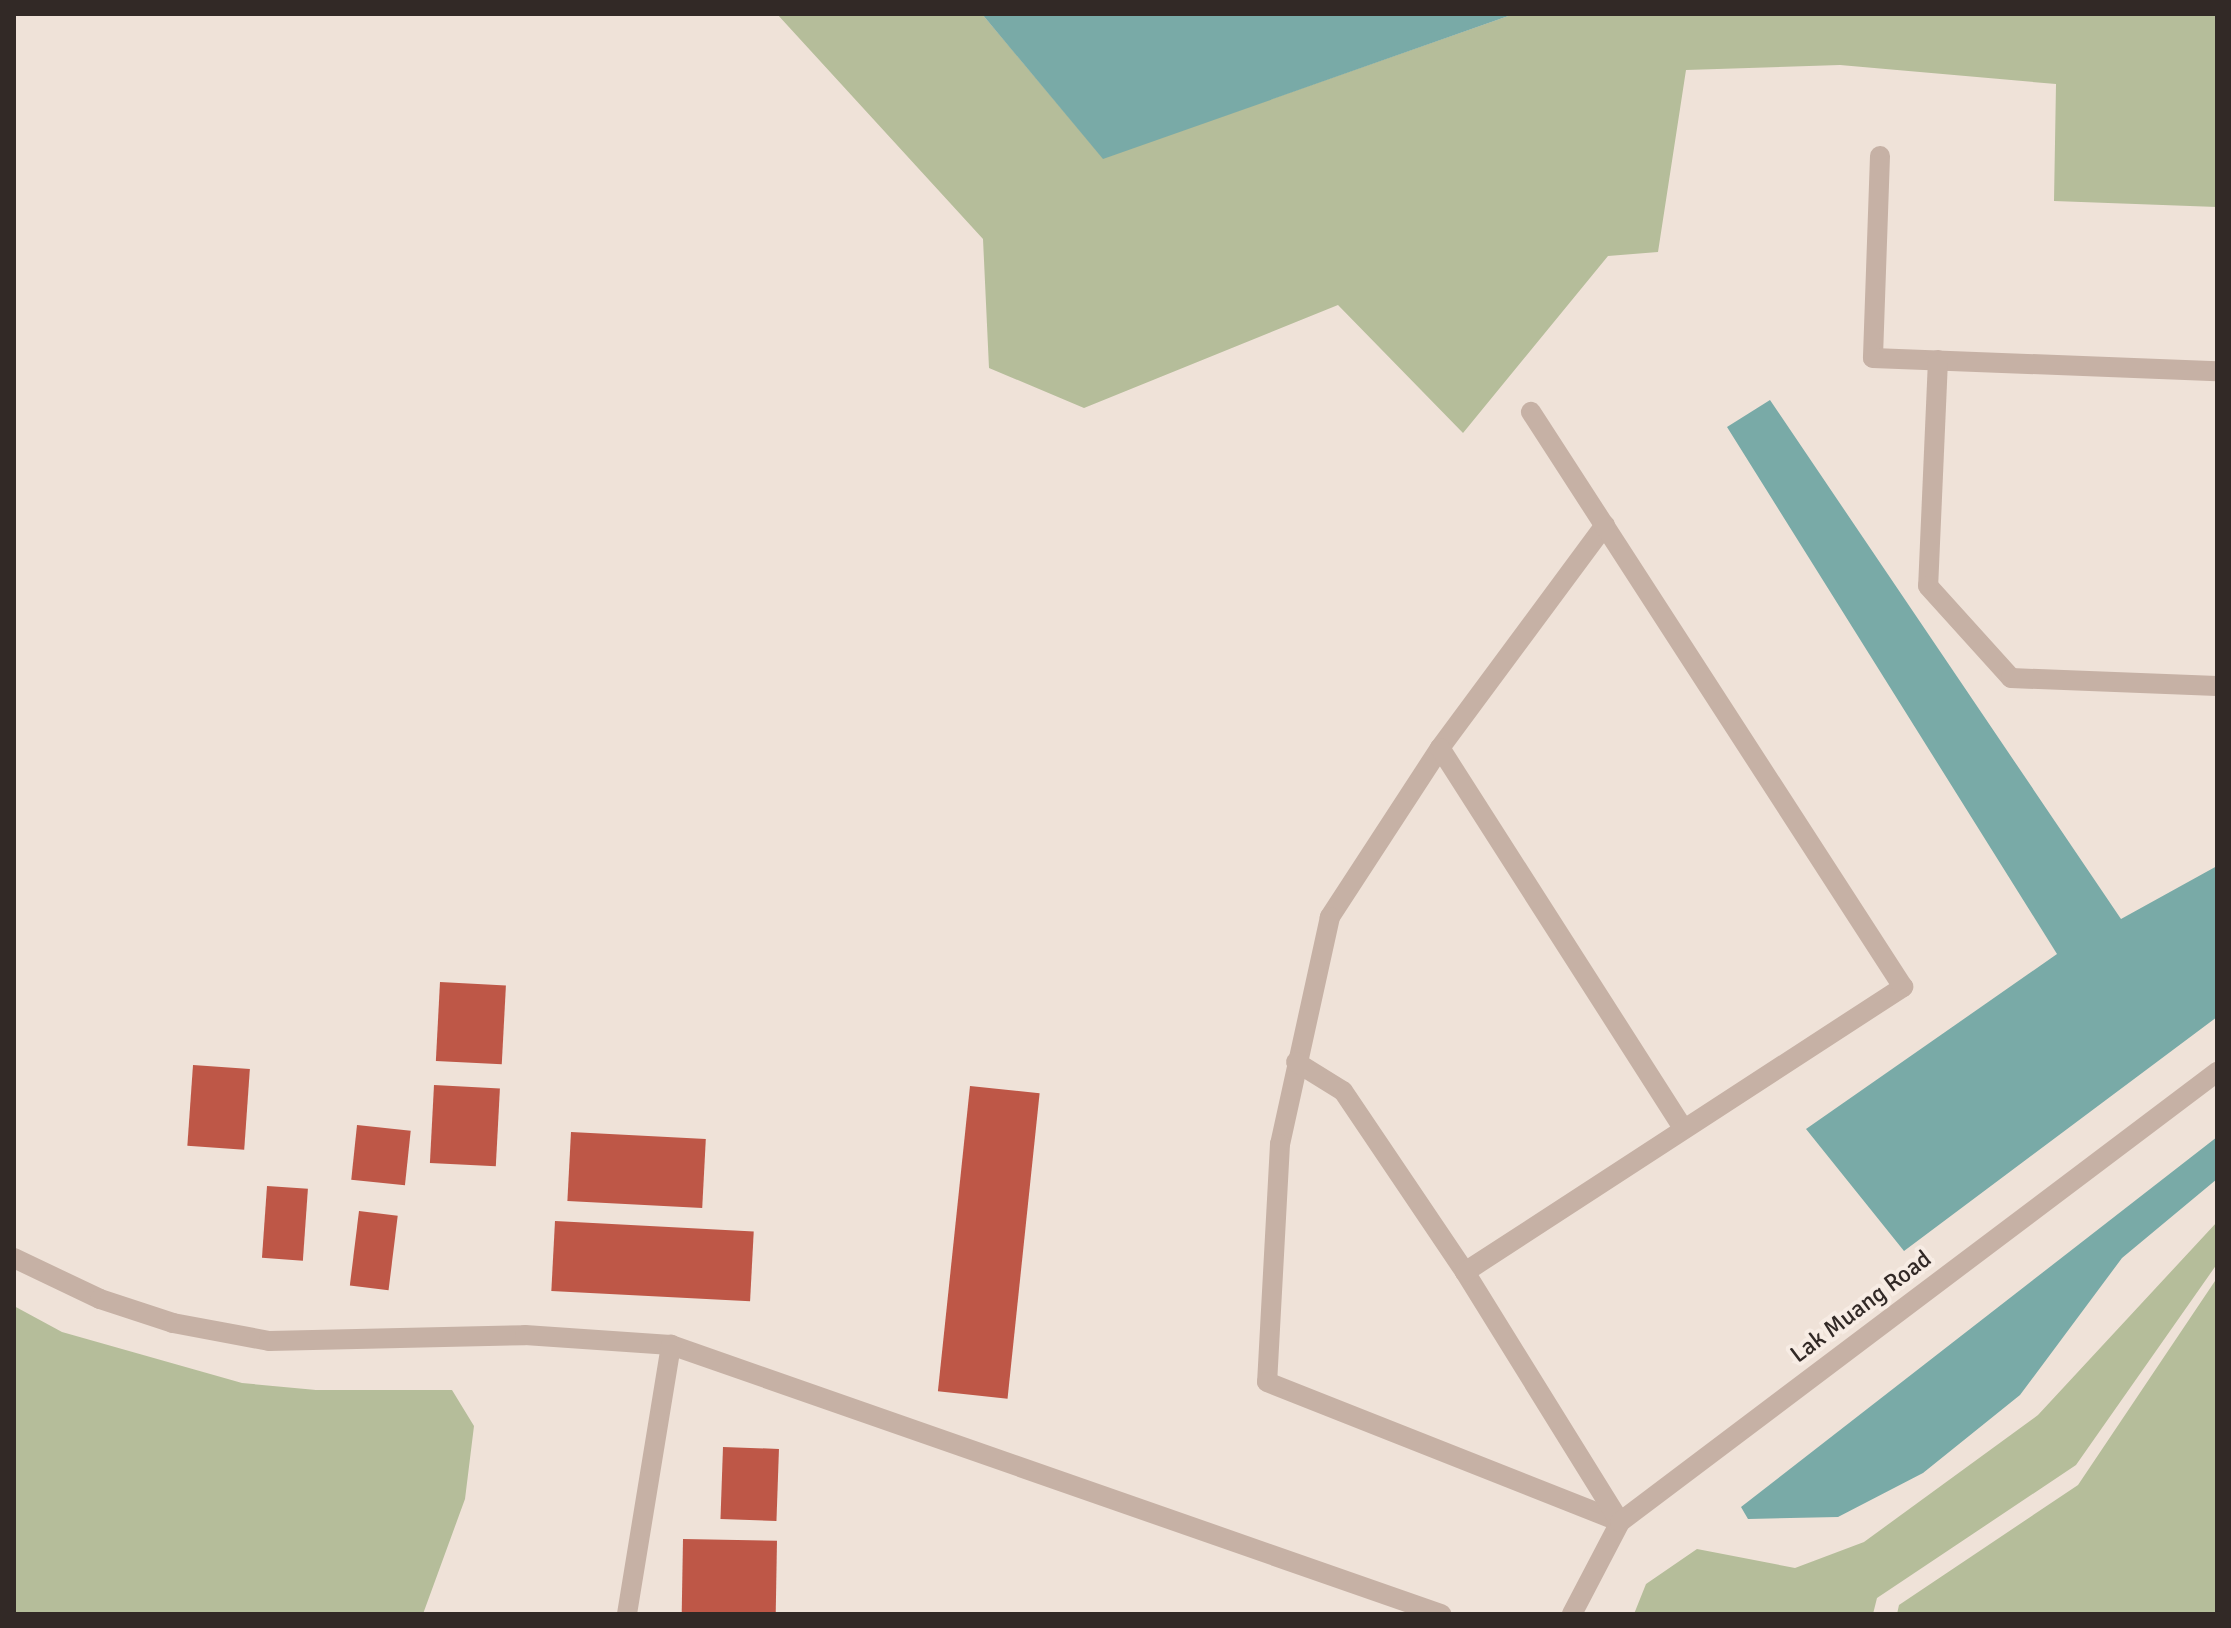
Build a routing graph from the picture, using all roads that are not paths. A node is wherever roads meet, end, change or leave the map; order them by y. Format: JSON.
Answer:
{"nodes":[{"id":1,"x":1880,"y":156,"type":"dead end"},
{"id":2,"x":1938,"y":360,"type":"junction"},
{"id":3,"x":2217,"y":371,"type":"edge"},
{"id":4,"x":1531,"y":412,"type":"dead end"},
{"id":5,"x":1605,"y":525,"type":"junction"},
{"id":6,"x":2217,"y":686,"type":"edge"},
{"id":7,"x":1440,"y":748,"type":"junction"},
{"id":8,"x":1296,"y":1062,"type":"junction"},
{"id":9,"x":2217,"y":1072,"type":"edge"},
{"id":10,"x":1684,"y":1129,"type":"junction"},
{"id":11,"x":14,"y":1258,"type":"edge"},
{"id":12,"x":1465,"y":1272,"type":"junction"},
{"id":13,"x":671,"y":1345,"type":"junction"},
{"id":14,"x":1620,"y":1522,"type":"junction"},
{"id":15,"x":627,"y":1614,"type":"edge"},
{"id":16,"x":1441,"y":1614,"type":"edge"},
{"id":17,"x":1572,"y":1614,"type":"edge"}],
"edges":[{"from":1,"to":2,"type":"street"},
{"from":2,"to":3,"type":"street"},
{"from":2,"to":6,"type":"street"},
{"from":4,"to":5,"type":"street"},
{"from":5,"to":7,"type":"street"},
{"from":5,"to":10,"type":"street"},
{"from":7,"to":8,"type":"street"},
{"from":7,"to":10,"type":"street"},
{"from":8,"to":12,"type":"street"},
{"from":8,"to":14,"type":"street"},
{"from":9,"to":14,"type":"street","name":"Lak Muang Road"},
{"from":10,"to":12,"type":"street"},
{"from":11,"to":13,"type":"street"},
{"from":12,"to":14,"type":"street"},
{"from":13,"to":15,"type":"street"},
{"from":13,"to":16,"type":"street"},
{"from":14,"to":17,"type":"street","name":"Lak Muang Road"}]}
